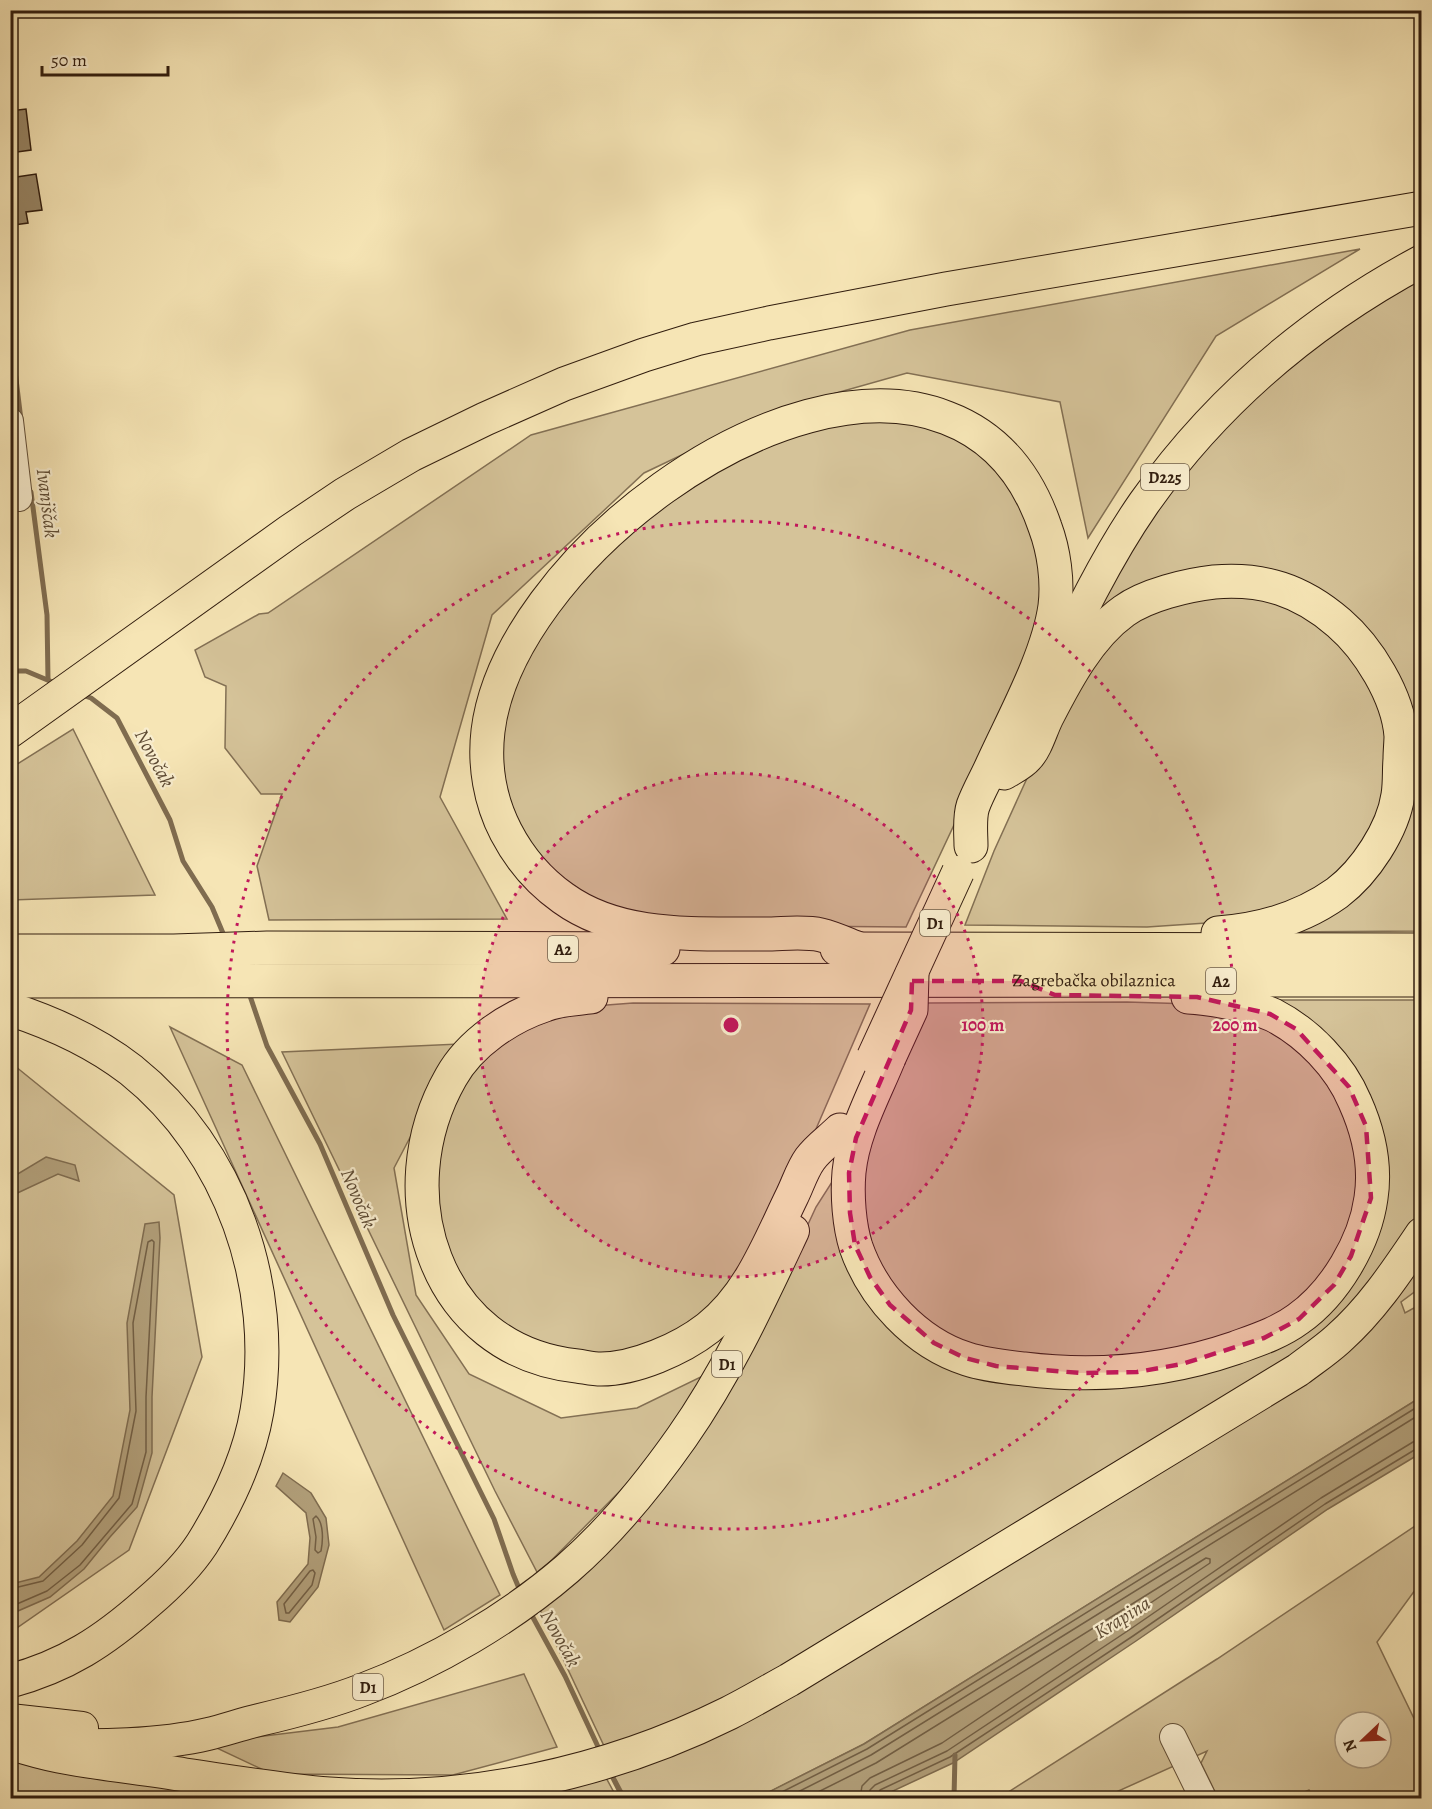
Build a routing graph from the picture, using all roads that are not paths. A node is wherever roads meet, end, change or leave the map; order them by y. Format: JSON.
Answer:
{"nodes":[{"id":1,"x":1422,"y":208,"type":"edge"},
{"id":2,"x":1422,"y":261,"type":"edge"},
{"id":3,"x":10,"y":421,"type":"edge"},
{"id":4,"x":19,"y":498,"type":"dead end"},
{"id":5,"x":20,"y":725,"type":"edge"},
{"id":6,"x":1005,"y":773,"type":"junction"},
{"id":7,"x":964,"y":859,"type":"junction"},
{"id":8,"x":859,"y":949,"type":"junction"},
{"id":9,"x":1039,"y":949,"type":"junction"},
{"id":10,"x":1422,"y":950,"type":"edge"},
{"id":11,"x":10,"y":951,"type":"edge"},
{"id":12,"x":912,"y":974,"type":"joint"},
{"id":13,"x":10,"y":981,"type":"edge"},
{"id":14,"x":769,"y":981,"type":"junction"},
{"id":15,"x":1022,"y":981,"type":"junction"},
{"id":16,"x":1422,"y":981,"type":"edge"},
{"id":17,"x":10,"y":1009,"type":"edge"},
{"id":18,"x":881,"y":1058,"type":"junction"},
{"id":19,"x":840,"y":1130,"type":"junction"},
{"id":20,"x":1422,"y":1234,"type":"edge"},
{"id":21,"x":10,"y":1681,"type":"edge"},
{"id":22,"x":10,"y":1720,"type":"edge"},
{"id":23,"x":235,"y":1725,"type":"junction"},
{"id":24,"x":1173,"y":1737,"type":"dead end"},
{"id":25,"x":10,"y":1742,"type":"edge"},
{"id":26,"x":1203,"y":1798,"type":"edge"}],
"edges":[{"from":1,"to":5,"type":"highway"},
{"from":2,"to":6,"type":"main road","number":"D225"},
{"from":3,"to":4,"type":"street"},
{"from":6,"to":7,"type":"main road","number":"D225"},
{"from":6,"to":9,"type":"highway"},
{"from":7,"to":8,"type":"highway"},
{"from":7,"to":12,"type":"main road","number":"D1","bridge":true},
{"from":8,"to":9,"type":"highway","name":"Zagrebačka obilaznica","number":"A2"},
{"from":8,"to":11,"type":"highway","number":"A2"},
{"from":9,"to":10,"type":"highway","name":"Zagrebačka obilaznica","number":"A2"},
{"from":12,"to":18,"type":"highway","bridge":true},
{"from":13,"to":14,"type":"highway","number":"A2"},
{"from":14,"to":15,"type":"highway","name":"Zagrebačka obilaznica","number":"A2"},
{"from":14,"to":19,"type":"highway"},
{"from":15,"to":16,"type":"highway","name":"Zagrebačka obilaznica","number":"A2"},
{"from":15,"to":18,"type":"highway"},
{"from":17,"to":21,"type":"highway"},
{"from":18,"to":19,"type":"main road","number":"D1"},
{"from":19,"to":23,"type":"main road","number":"D1"},
{"from":20,"to":25,"type":"highway"},
{"from":22,"to":23,"type":"main road","number":"D1"},
{"from":23,"to":25,"type":"main road","number":"D1"},
{"from":24,"to":26,"type":"street"}]}
